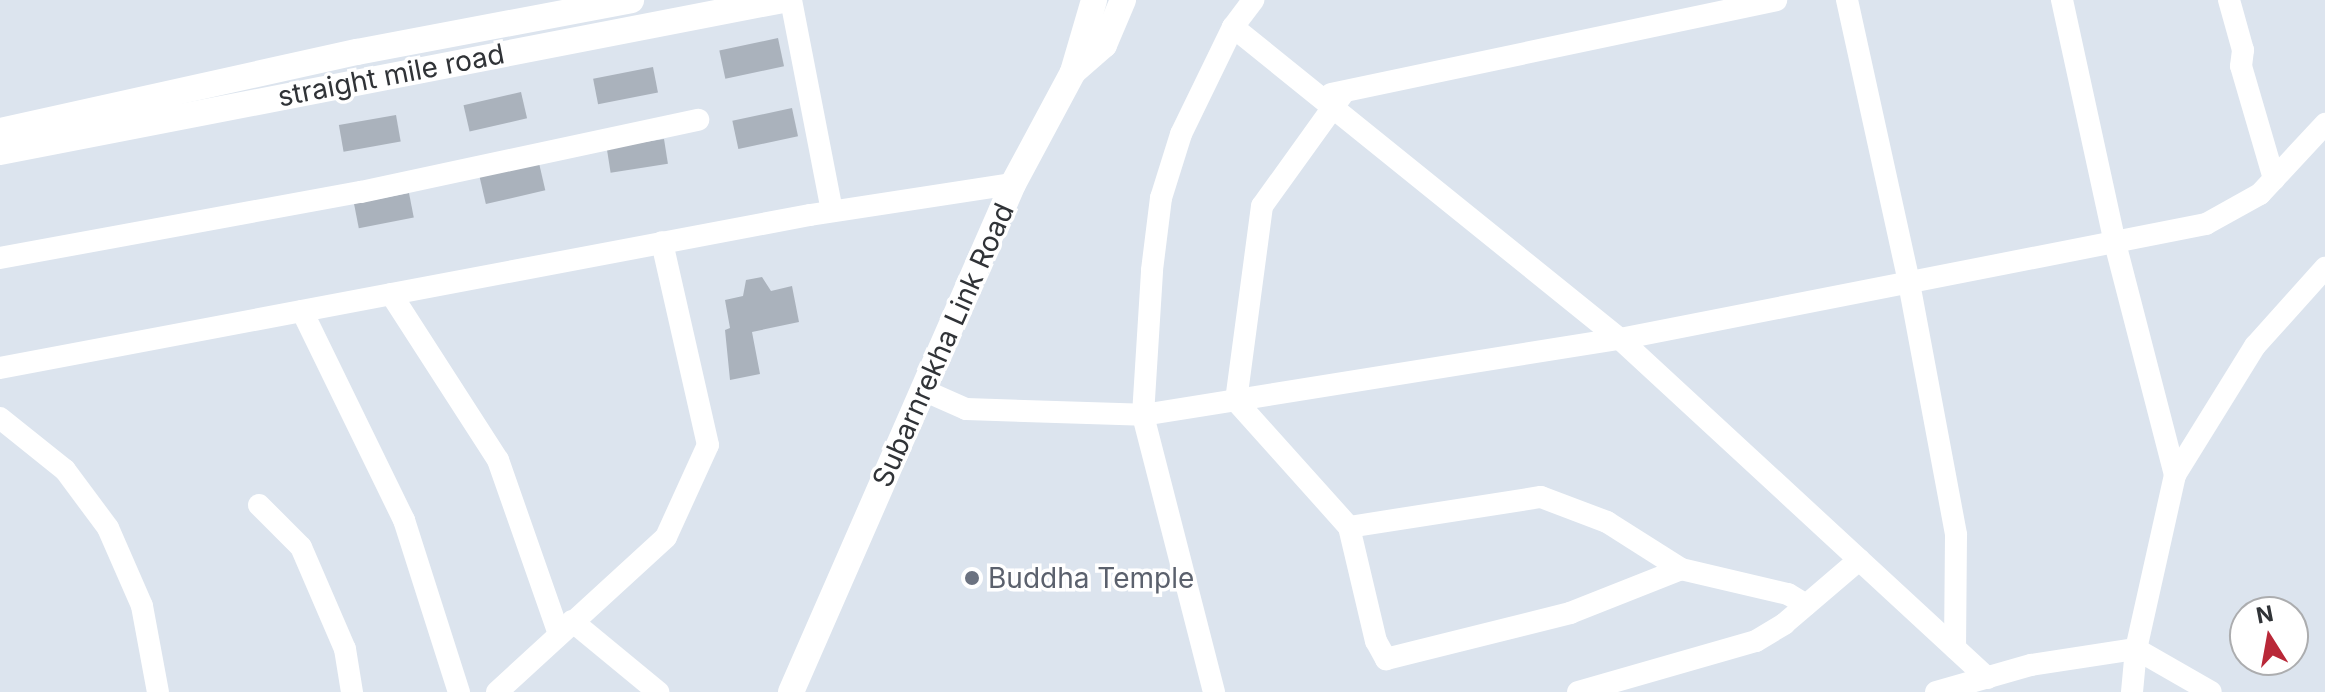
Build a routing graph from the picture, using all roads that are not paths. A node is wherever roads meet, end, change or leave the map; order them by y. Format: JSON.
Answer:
{"nodes":[{"id":1,"x":631,"y":0,"type":"edge"},
{"id":2,"x":783,"y":0,"type":"edge"},
{"id":3,"x":791,"y":0,"type":"edge"},
{"id":4,"x":1081,"y":0,"type":"edge"},
{"id":5,"x":1094,"y":0,"type":"edge"},
{"id":6,"x":1123,"y":0,"type":"edge"},
{"id":7,"x":1253,"y":0,"type":"edge"},
{"id":8,"x":1776,"y":0,"type":"edge"},
{"id":9,"x":1847,"y":0,"type":"edge"},
{"id":10,"x":2062,"y":0,"type":"edge"},
{"id":11,"x":2229,"y":0,"type":"edge"},
{"id":12,"x":1233,"y":27,"type":"junction"},
{"id":13,"x":1083,"y":28,"type":"junction"},
{"id":14,"x":1073,"y":72,"type":"junction"},
{"id":15,"x":1334,"y":98,"type":"junction"},
{"id":16,"x":698,"y":120,"type":"dead end"},
{"id":17,"x":2325,"y":124,"type":"edge"},
{"id":18,"x":0,"y":131,"type":"edge"},
{"id":19,"x":0,"y":152,"type":"edge"},
{"id":20,"x":2274,"y":179,"type":"junction"},
{"id":21,"x":1013,"y":184,"type":"junction"},
{"id":22,"x":832,"y":211,"type":"junction"},
{"id":23,"x":662,"y":242,"type":"junction"},
{"id":24,"x":2115,"y":243,"type":"junction"},
{"id":25,"x":0,"y":258,"type":"edge"},
{"id":26,"x":2325,"y":268,"type":"edge"},
{"id":27,"x":1909,"y":283,"type":"junction"},
{"id":28,"x":391,"y":294,"type":"junction"},
{"id":29,"x":302,"y":311,"type":"junction"},
{"id":30,"x":1620,"y":339,"type":"junction"},
{"id":31,"x":0,"y":368,"type":"edge"},
{"id":32,"x":923,"y":390,"type":"junction"},
{"id":33,"x":1236,"y":401,"type":"junction"},
{"id":34,"x":1143,"y":415,"type":"junction"},
{"id":35,"x":0,"y":418,"type":"edge"},
{"id":36,"x":2175,"y":475,"type":"junction"},
{"id":37,"x":259,"y":505,"type":"dead end"},
{"id":38,"x":1349,"y":527,"type":"junction"},
{"id":39,"x":1859,"y":560,"type":"junction"},
{"id":40,"x":1681,"y":569,"type":"junction"},
{"id":41,"x":1806,"y":605,"type":"junction"},
{"id":42,"x":565,"y":628,"type":"junction"},
{"id":43,"x":1955,"y":648,"type":"junction"},
{"id":44,"x":2136,"y":649,"type":"junction"},
{"id":45,"x":1987,"y":678,"type":"junction"},
{"id":46,"x":158,"y":692,"type":"edge"},
{"id":47,"x":352,"y":692,"type":"edge"},
{"id":48,"x":459,"y":692,"type":"edge"},
{"id":49,"x":497,"y":692,"type":"edge"},
{"id":50,"x":658,"y":692,"type":"edge"},
{"id":51,"x":791,"y":692,"type":"edge"},
{"id":52,"x":1214,"y":692,"type":"edge"},
{"id":53,"x":1578,"y":692,"type":"edge"},
{"id":54,"x":1936,"y":692,"type":"edge"},
{"id":55,"x":2132,"y":692,"type":"edge"},
{"id":56,"x":2211,"y":692,"type":"edge"}],
"edges":[{"from":1,"to":18,"type":"street","name":"straight mile road"},
{"from":2,"to":19,"type":"street","name":"straight mile road"},
{"from":3,"to":22,"type":"street"},
{"from":4,"to":13,"type":"street"},
{"from":5,"to":13,"type":"street","name":"Subarnrekha Link Road"},
{"from":6,"to":14,"type":"street"},
{"from":7,"to":12,"type":"street"},
{"from":8,"to":15,"type":"street"},
{"from":9,"to":27,"type":"street"},
{"from":10,"to":24,"type":"street"},
{"from":11,"to":20,"type":"street"},
{"from":12,"to":15,"type":"street"},
{"from":12,"to":34,"type":"street"},
{"from":13,"to":14,"type":"street","name":"Subarnrekha Link Road"},
{"from":14,"to":21,"type":"street","name":"Subarnrekha Link Road"},
{"from":15,"to":30,"type":"street"},
{"from":15,"to":33,"type":"street"},
{"from":16,"to":25,"type":"street"},
{"from":17,"to":20,"type":"street"},
{"from":20,"to":24,"type":"street"},
{"from":21,"to":22,"type":"street"},
{"from":21,"to":32,"type":"street","name":"Subarnrekha Link Road"},
{"from":22,"to":23,"type":"street"},
{"from":23,"to":28,"type":"street"},
{"from":23,"to":42,"type":"street"},
{"from":24,"to":27,"type":"street"},
{"from":24,"to":36,"type":"street"},
{"from":26,"to":36,"type":"street"},
{"from":27,"to":30,"type":"street"},
{"from":27,"to":43,"type":"street"},
{"from":28,"to":29,"type":"street"},
{"from":28,"to":42,"type":"street"},
{"from":29,"to":31,"type":"street"},
{"from":29,"to":48,"type":"street"},
{"from":30,"to":33,"type":"street"},
{"from":30,"to":39,"type":"street"},
{"from":32,"to":34,"type":"street"},
{"from":32,"to":51,"type":"street","name":"Subarnrekha Link Road"},
{"from":33,"to":34,"type":"street"},
{"from":33,"to":38,"type":"street"},
{"from":34,"to":52,"type":"street"},
{"from":35,"to":46,"type":"street"},
{"from":36,"to":44,"type":"street"},
{"from":37,"to":47,"type":"street"},
{"from":38,"to":40,"type":"street"},
{"from":38,"to":40,"type":"street"},
{"from":39,"to":41,"type":"street"},
{"from":39,"to":43,"type":"street"},
{"from":40,"to":41,"type":"street"},
{"from":41,"to":53,"type":"street"},
{"from":42,"to":49,"type":"street"},
{"from":42,"to":50,"type":"street"},
{"from":43,"to":45,"type":"street"},
{"from":44,"to":45,"type":"street"},
{"from":44,"to":55,"type":"street"},
{"from":44,"to":56,"type":"street"},
{"from":45,"to":54,"type":"street"}]}
